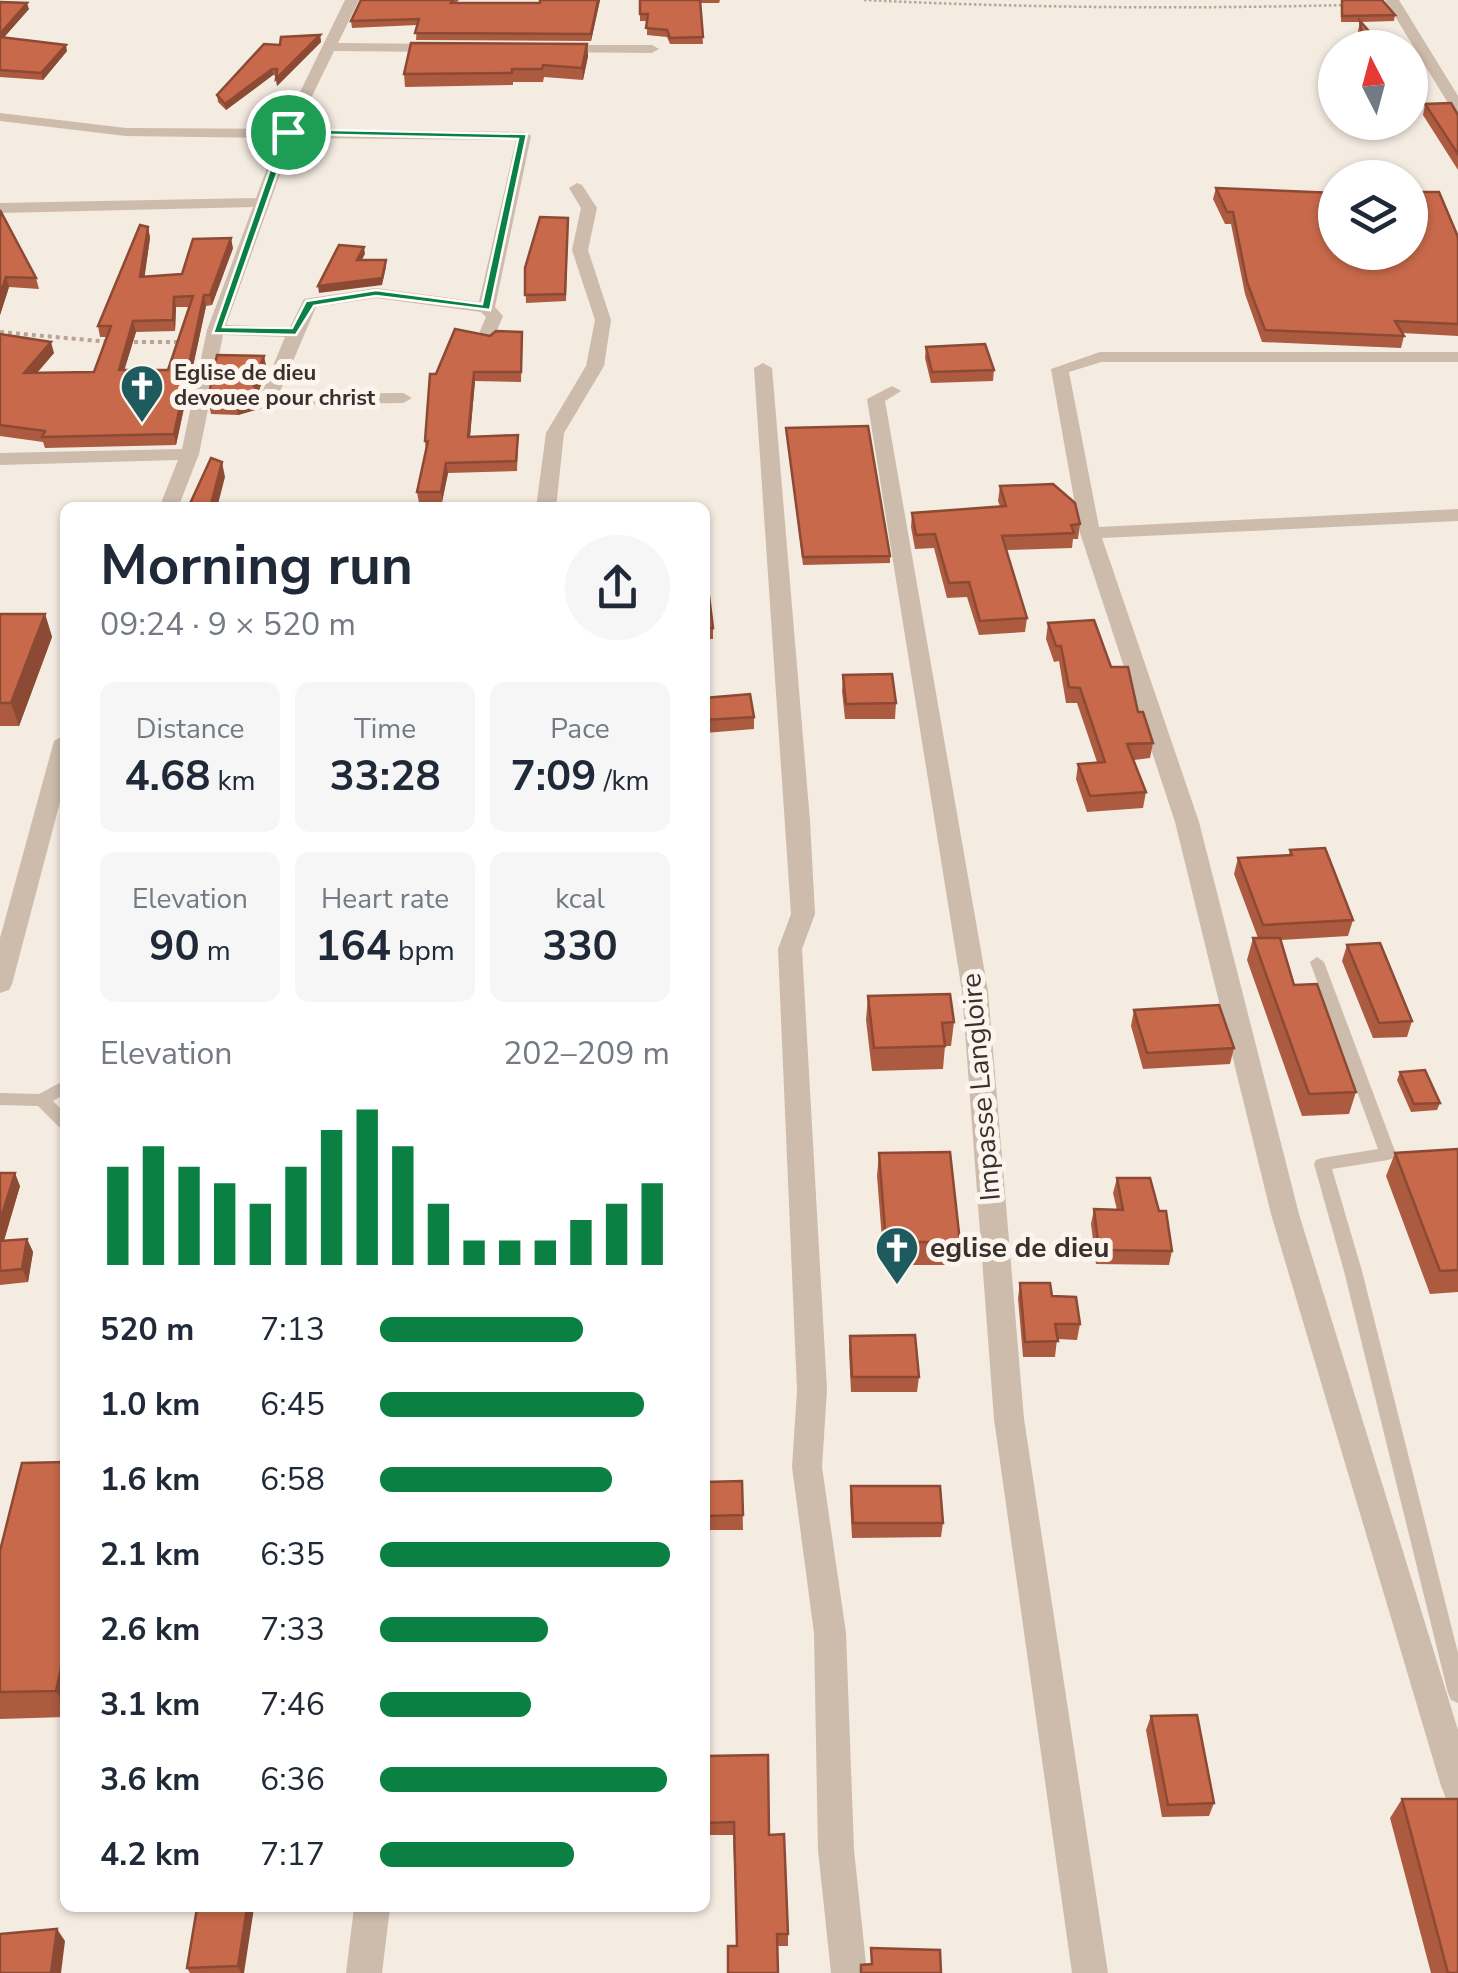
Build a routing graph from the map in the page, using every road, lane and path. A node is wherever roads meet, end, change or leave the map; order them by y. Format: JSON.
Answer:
{"nodes":[{"id":1,"x":352,"y":0,"type":"edge"},
{"id":2,"x":864,"y":0,"type":"edge"},
{"id":3,"x":980,"y":0,"type":"edge"},
{"id":4,"x":1393,"y":2,"type":"edge"},
{"id":5,"x":977,"y":8,"type":"junction"},
{"id":6,"x":329,"y":47,"type":"junction"},
{"id":7,"x":462,"y":48,"type":"edge"},
{"id":8,"x":538,"y":48,"type":"edge"},
{"id":9,"x":652,"y":50,"type":"dead end"},
{"id":10,"x":1458,"y":108,"type":"edge"},
{"id":11,"x":0,"y":117,"type":"edge"},
{"id":12,"x":288,"y":132,"type":"junction"},
{"id":13,"x":578,"y":188,"type":"dead end"},
{"id":14,"x":263,"y":202,"type":"junction"},
{"id":15,"x":0,"y":208,"type":"edge"},
{"id":16,"x":486,"y":308,"type":"junction"},
{"id":17,"x":0,"y":332,"type":"edge"},
{"id":18,"x":296,"y":332,"type":"junction"},
{"id":19,"x":215,"y":336,"type":"junction"},
{"id":20,"x":486,"y":338,"type":"edge"},
{"id":21,"x":1458,"y":357,"type":"edge"},
{"id":22,"x":763,"y":368,"type":"dead end"},
{"id":23,"x":892,"y":391,"type":"dead end"},
{"id":24,"x":402,"y":398,"type":"dead end"},
{"id":25,"x":190,"y":454,"type":"junction"},
{"id":26,"x":0,"y":460,"type":"edge"},
{"id":27,"x":170,"y":502,"type":"edge"},
{"id":28,"x":547,"y":502,"type":"edge"},
{"id":29,"x":1458,"y":515,"type":"edge"},
{"id":30,"x":1090,"y":533,"type":"junction"},
{"id":31,"x":60,"y":758,"type":"edge"},
{"id":32,"x":6,"y":941,"type":"edge"},
{"id":33,"x":1318,"y":962,"type":"dead end"},
{"id":34,"x":0,"y":984,"type":"edge"},
{"id":35,"x":60,"y":1089,"type":"edge"},
{"id":36,"x":0,"y":1100,"type":"edge"},
{"id":37,"x":42,"y":1100,"type":"junction"},
{"id":38,"x":60,"y":1118,"type":"edge"},
{"id":39,"x":1458,"y":1693,"type":"edge"},
{"id":40,"x":1458,"y":1786,"type":"edge"},
{"id":41,"x":372,"y":1912,"type":"edge"},
{"id":42,"x":364,"y":1973,"type":"edge"},
{"id":43,"x":849,"y":1973,"type":"edge"},
{"id":44,"x":1090,"y":1973,"type":"edge"}],
"edges":[{"from":1,"to":6,"type":"street"},
{"from":2,"to":5,"type":"path"},
{"from":3,"to":5,"type":"path"},
{"from":4,"to":5,"type":"path"},
{"from":4,"to":10,"type":"street"},
{"from":6,"to":7,"type":"street"},
{"from":6,"to":12,"type":"street"},
{"from":8,"to":9,"type":"street"},
{"from":11,"to":12,"type":"street"},
{"from":12,"to":14,"type":"street"},
{"from":12,"to":16,"type":"street"},
{"from":13,"to":28,"type":"street"},
{"from":14,"to":15,"type":"street"},
{"from":14,"to":19,"type":"street"},
{"from":16,"to":18,"type":"street"},
{"from":16,"to":20,"type":"street"},
{"from":17,"to":19,"type":"path"},
{"from":18,"to":19,"type":"street"},
{"from":18,"to":24,"type":"street"},
{"from":19,"to":25,"type":"street"},
{"from":21,"to":30,"type":"street"},
{"from":22,"to":43,"type":"street"},
{"from":23,"to":44,"type":"street","name":"Impasse Langloire"},
{"from":25,"to":26,"type":"street"},
{"from":25,"to":27,"type":"street"},
{"from":29,"to":30,"type":"street"},
{"from":30,"to":40,"type":"street"},
{"from":31,"to":32,"type":"street"},
{"from":32,"to":34,"type":"street"},
{"from":33,"to":39,"type":"lane"},
{"from":35,"to":37,"type":"lane"},
{"from":36,"to":37,"type":"lane"},
{"from":37,"to":38,"type":"lane"},
{"from":41,"to":42,"type":"street"}]}
